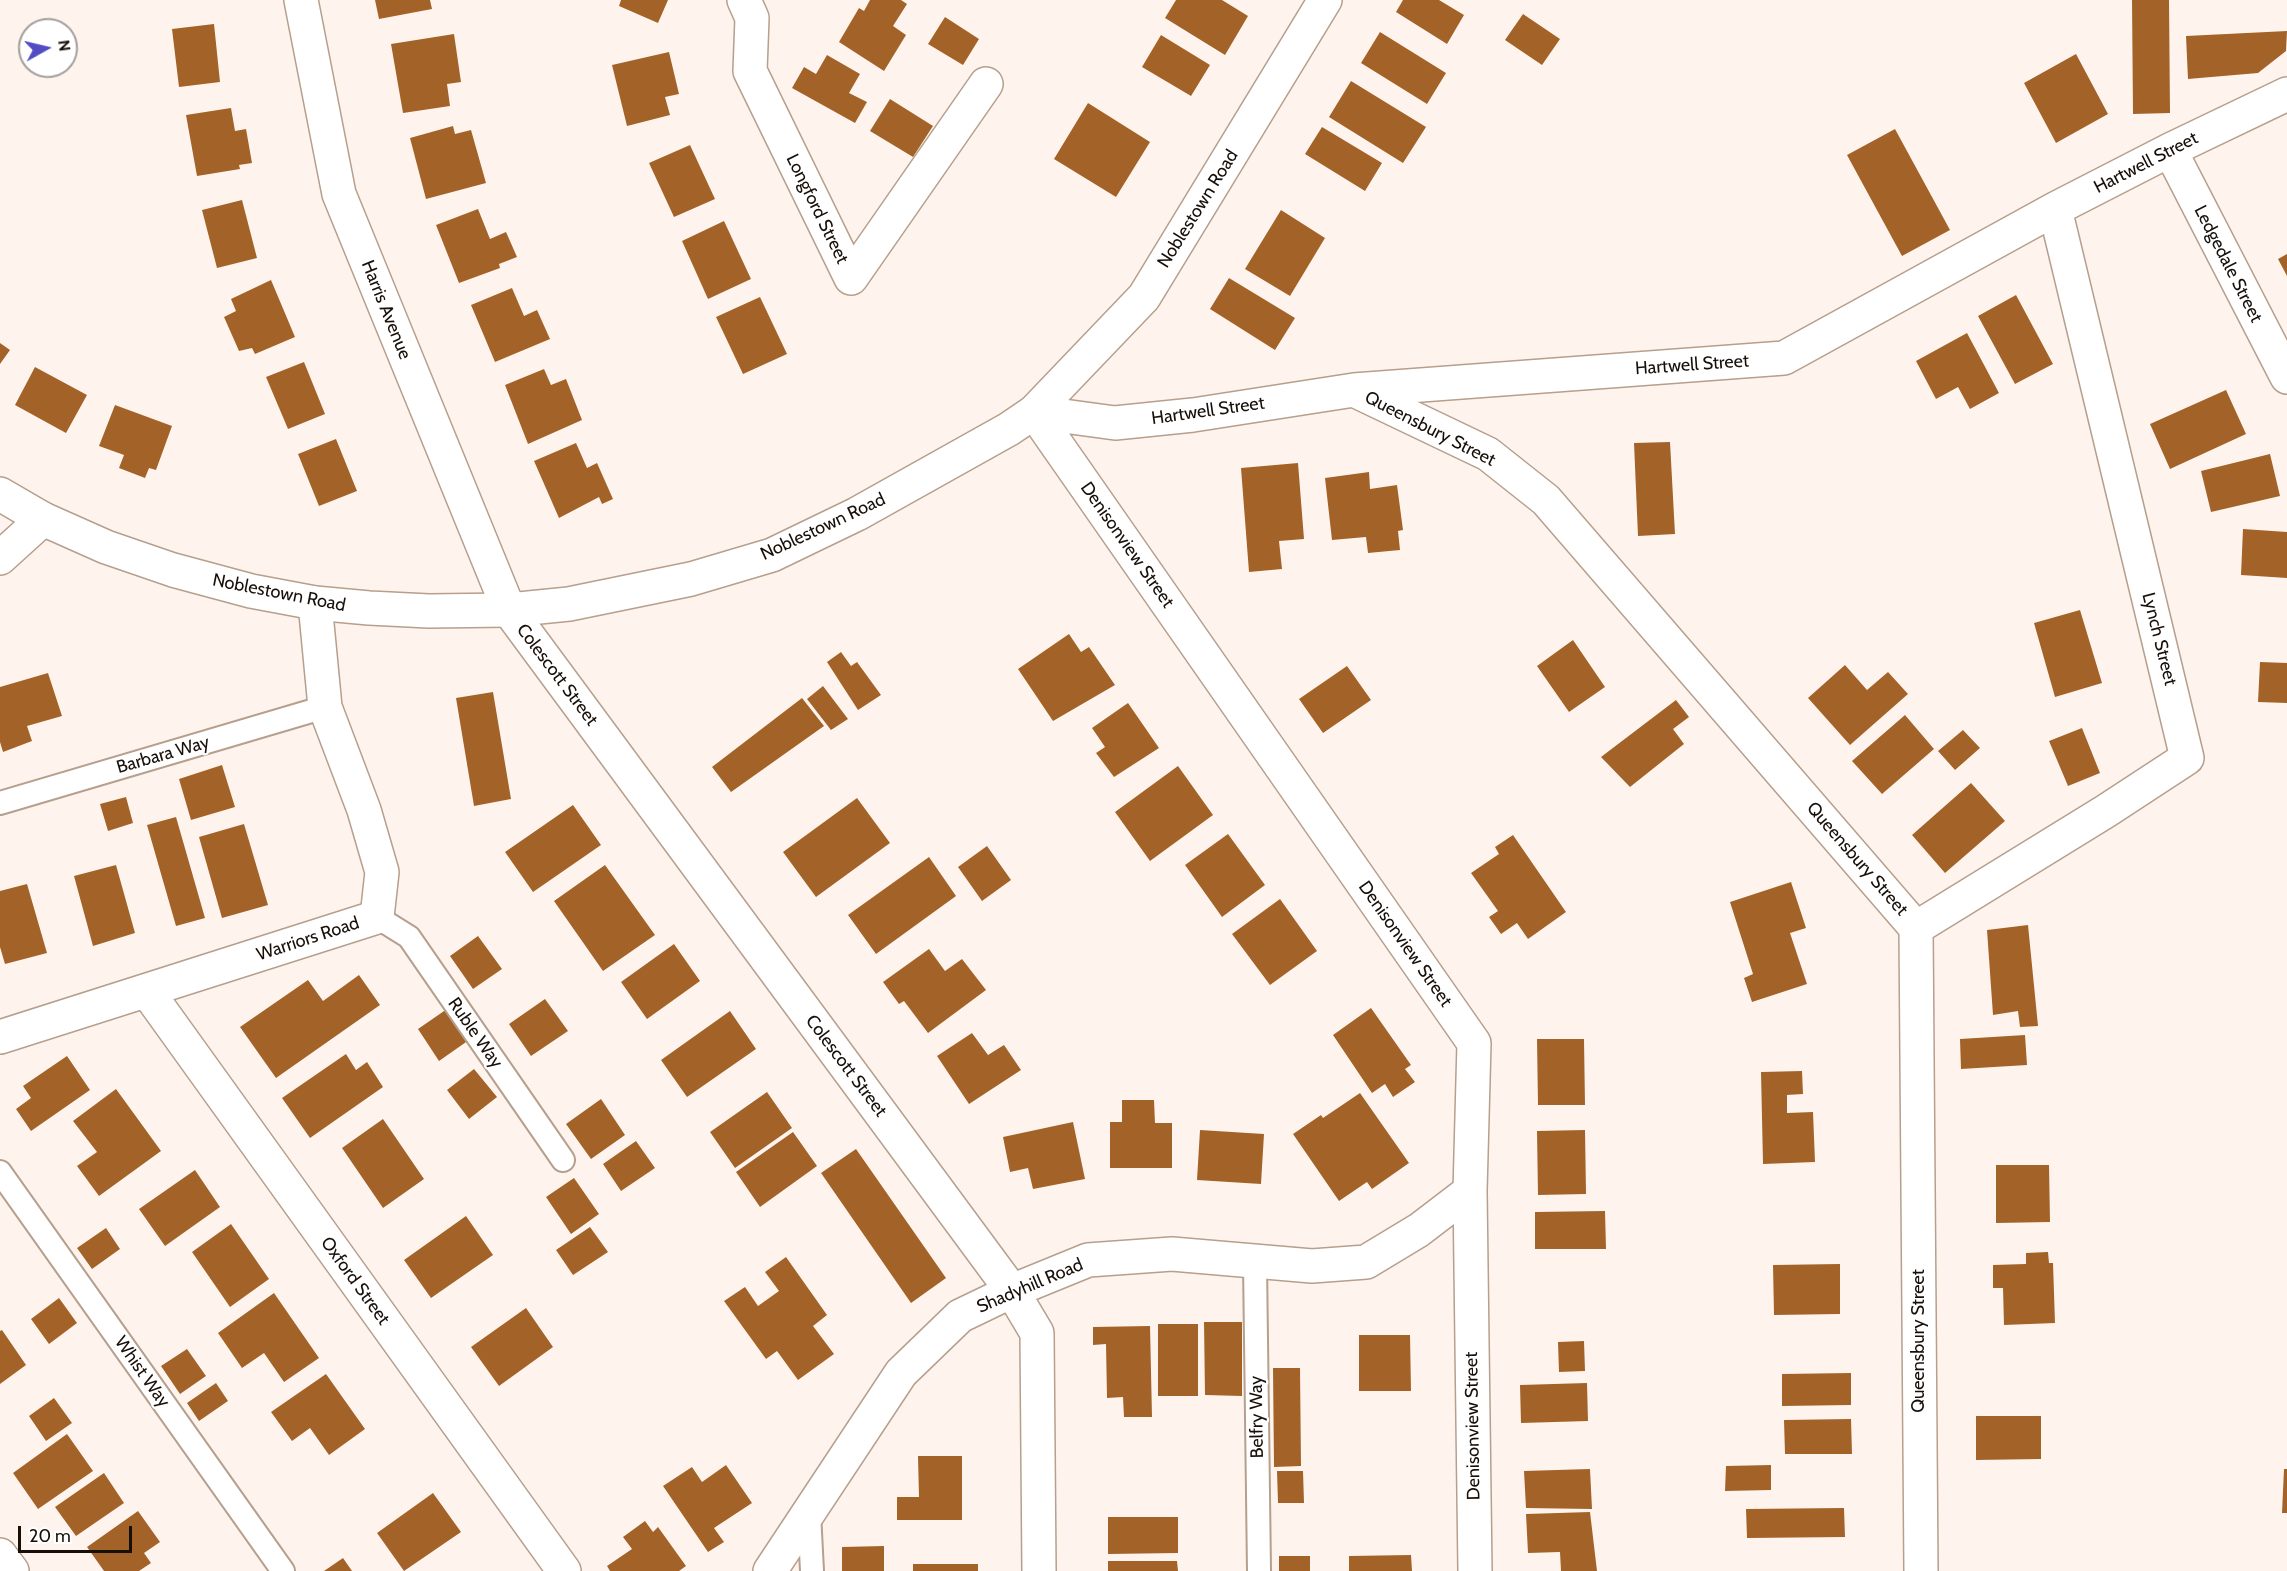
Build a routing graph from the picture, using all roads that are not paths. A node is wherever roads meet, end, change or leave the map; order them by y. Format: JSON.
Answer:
{"nodes":[{"id":1,"x":301,"y":0,"type":"edge"},
{"id":2,"x":1325,"y":0,"type":"edge"},
{"id":3,"x":753,"y":6,"type":"edge"},
{"id":4,"x":986,"y":84,"type":"dead end"},
{"id":5,"x":2287,"y":94,"type":"edge"},
{"id":6,"x":2170,"y":150,"type":"junction"},
{"id":7,"x":2055,"y":209,"type":"junction"},
{"id":8,"x":2287,"y":377,"type":"edge"},
{"id":9,"x":1354,"y":390,"type":"junction"},
{"id":10,"x":1035,"y":412,"type":"junction"},
{"id":11,"x":0,"y":494,"type":"edge"},
{"id":12,"x":43,"y":519,"type":"junction"},
{"id":13,"x":0,"y":558,"type":"edge"},
{"id":14,"x":315,"y":603,"type":"junction"},
{"id":15,"x":509,"y":610,"type":"junction"},
{"id":16,"x":326,"y":706,"type":"junction"},
{"id":17,"x":0,"y":802,"type":"edge"},
{"id":18,"x":377,"y":916,"type":"junction"},
{"id":19,"x":1916,"y":928,"type":"junction"},
{"id":20,"x":147,"y":991,"type":"junction"},
{"id":21,"x":0,"y":1037,"type":"edge"},
{"id":22,"x":563,"y":1160,"type":"dead end"},
{"id":23,"x":0,"y":1172,"type":"edge"},
{"id":24,"x":1470,"y":1191,"type":"junction"},
{"id":25,"x":1254,"y":1263,"type":"junction"},
{"id":26,"x":1012,"y":1291,"type":"junction"},
{"id":27,"x":809,"y":1513,"type":"junction"},
{"id":28,"x":0,"y":1555,"type":"edge"},
{"id":29,"x":12,"y":1571,"type":"edge"},
{"id":30,"x":283,"y":1571,"type":"edge"},
{"id":31,"x":564,"y":1571,"type":"edge"},
{"id":32,"x":770,"y":1571,"type":"edge"},
{"id":33,"x":812,"y":1571,"type":"edge"},
{"id":34,"x":1039,"y":1571,"type":"edge"},
{"id":35,"x":1259,"y":1571,"type":"edge"},
{"id":36,"x":1475,"y":1571,"type":"edge"},
{"id":37,"x":1921,"y":1571,"type":"edge"}],
"edges":[{"from":1,"to":15,"type":"street","name":"Harris Avenue"},
{"from":2,"to":10,"type":"street","name":"Noblestown Road"},
{"from":3,"to":4,"type":"street","name":"Longford Street"},
{"from":5,"to":6,"type":"street","name":"Hartwell Street"},
{"from":6,"to":7,"type":"street","name":"Hartwell Street"},
{"from":6,"to":8,"type":"street","name":"Ledgedale Street"},
{"from":7,"to":9,"type":"street","name":"Hartwell Street"},
{"from":7,"to":19,"type":"street","name":"Lynch Street"},
{"from":9,"to":10,"type":"street","name":"Hartwell Street"},
{"from":9,"to":19,"type":"street","name":"Queensbury Street"},
{"from":10,"to":15,"type":"street","name":"Noblestown Road"},
{"from":10,"to":24,"type":"street","name":"Denisonview Street"},
{"from":11,"to":12,"type":"street","name":"Noblestown Road"},
{"from":12,"to":13,"type":"street"},
{"from":12,"to":14,"type":"street","name":"Noblestown Road"},
{"from":14,"to":15,"type":"street","name":"Noblestown Road"},
{"from":14,"to":16,"type":"street","name":"Warriors Road"},
{"from":15,"to":26,"type":"street","name":"Colescott Street"},
{"from":16,"to":17,"type":"lane","name":"Barbara Way"},
{"from":16,"to":18,"type":"street","name":"Warriors Road"},
{"from":18,"to":20,"type":"street","name":"Warriors Road"},
{"from":18,"to":22,"type":"lane","name":"Ruble Way"},
{"from":19,"to":37,"type":"street","name":"Queensbury Street"},
{"from":20,"to":21,"type":"street","name":"Warriors Road"},
{"from":20,"to":31,"type":"street","name":"Oxford Street"},
{"from":23,"to":30,"type":"lane","name":"Whist Way"},
{"from":24,"to":25,"type":"street","name":"Shadyhill Road"},
{"from":24,"to":36,"type":"street","name":"Denisonview Street"},
{"from":25,"to":26,"type":"street","name":"Shadyhill Road"},
{"from":25,"to":35,"type":"lane","name":"Belfry Way"},
{"from":26,"to":27,"type":"street","name":"Shadyhill Road"},
{"from":26,"to":34,"type":"street","name":"Colescott Street"},
{"from":27,"to":32,"type":"street","name":"Shadyhill Road"},
{"from":27,"to":33,"type":"lane"},
{"from":28,"to":29,"type":"street"}]}
